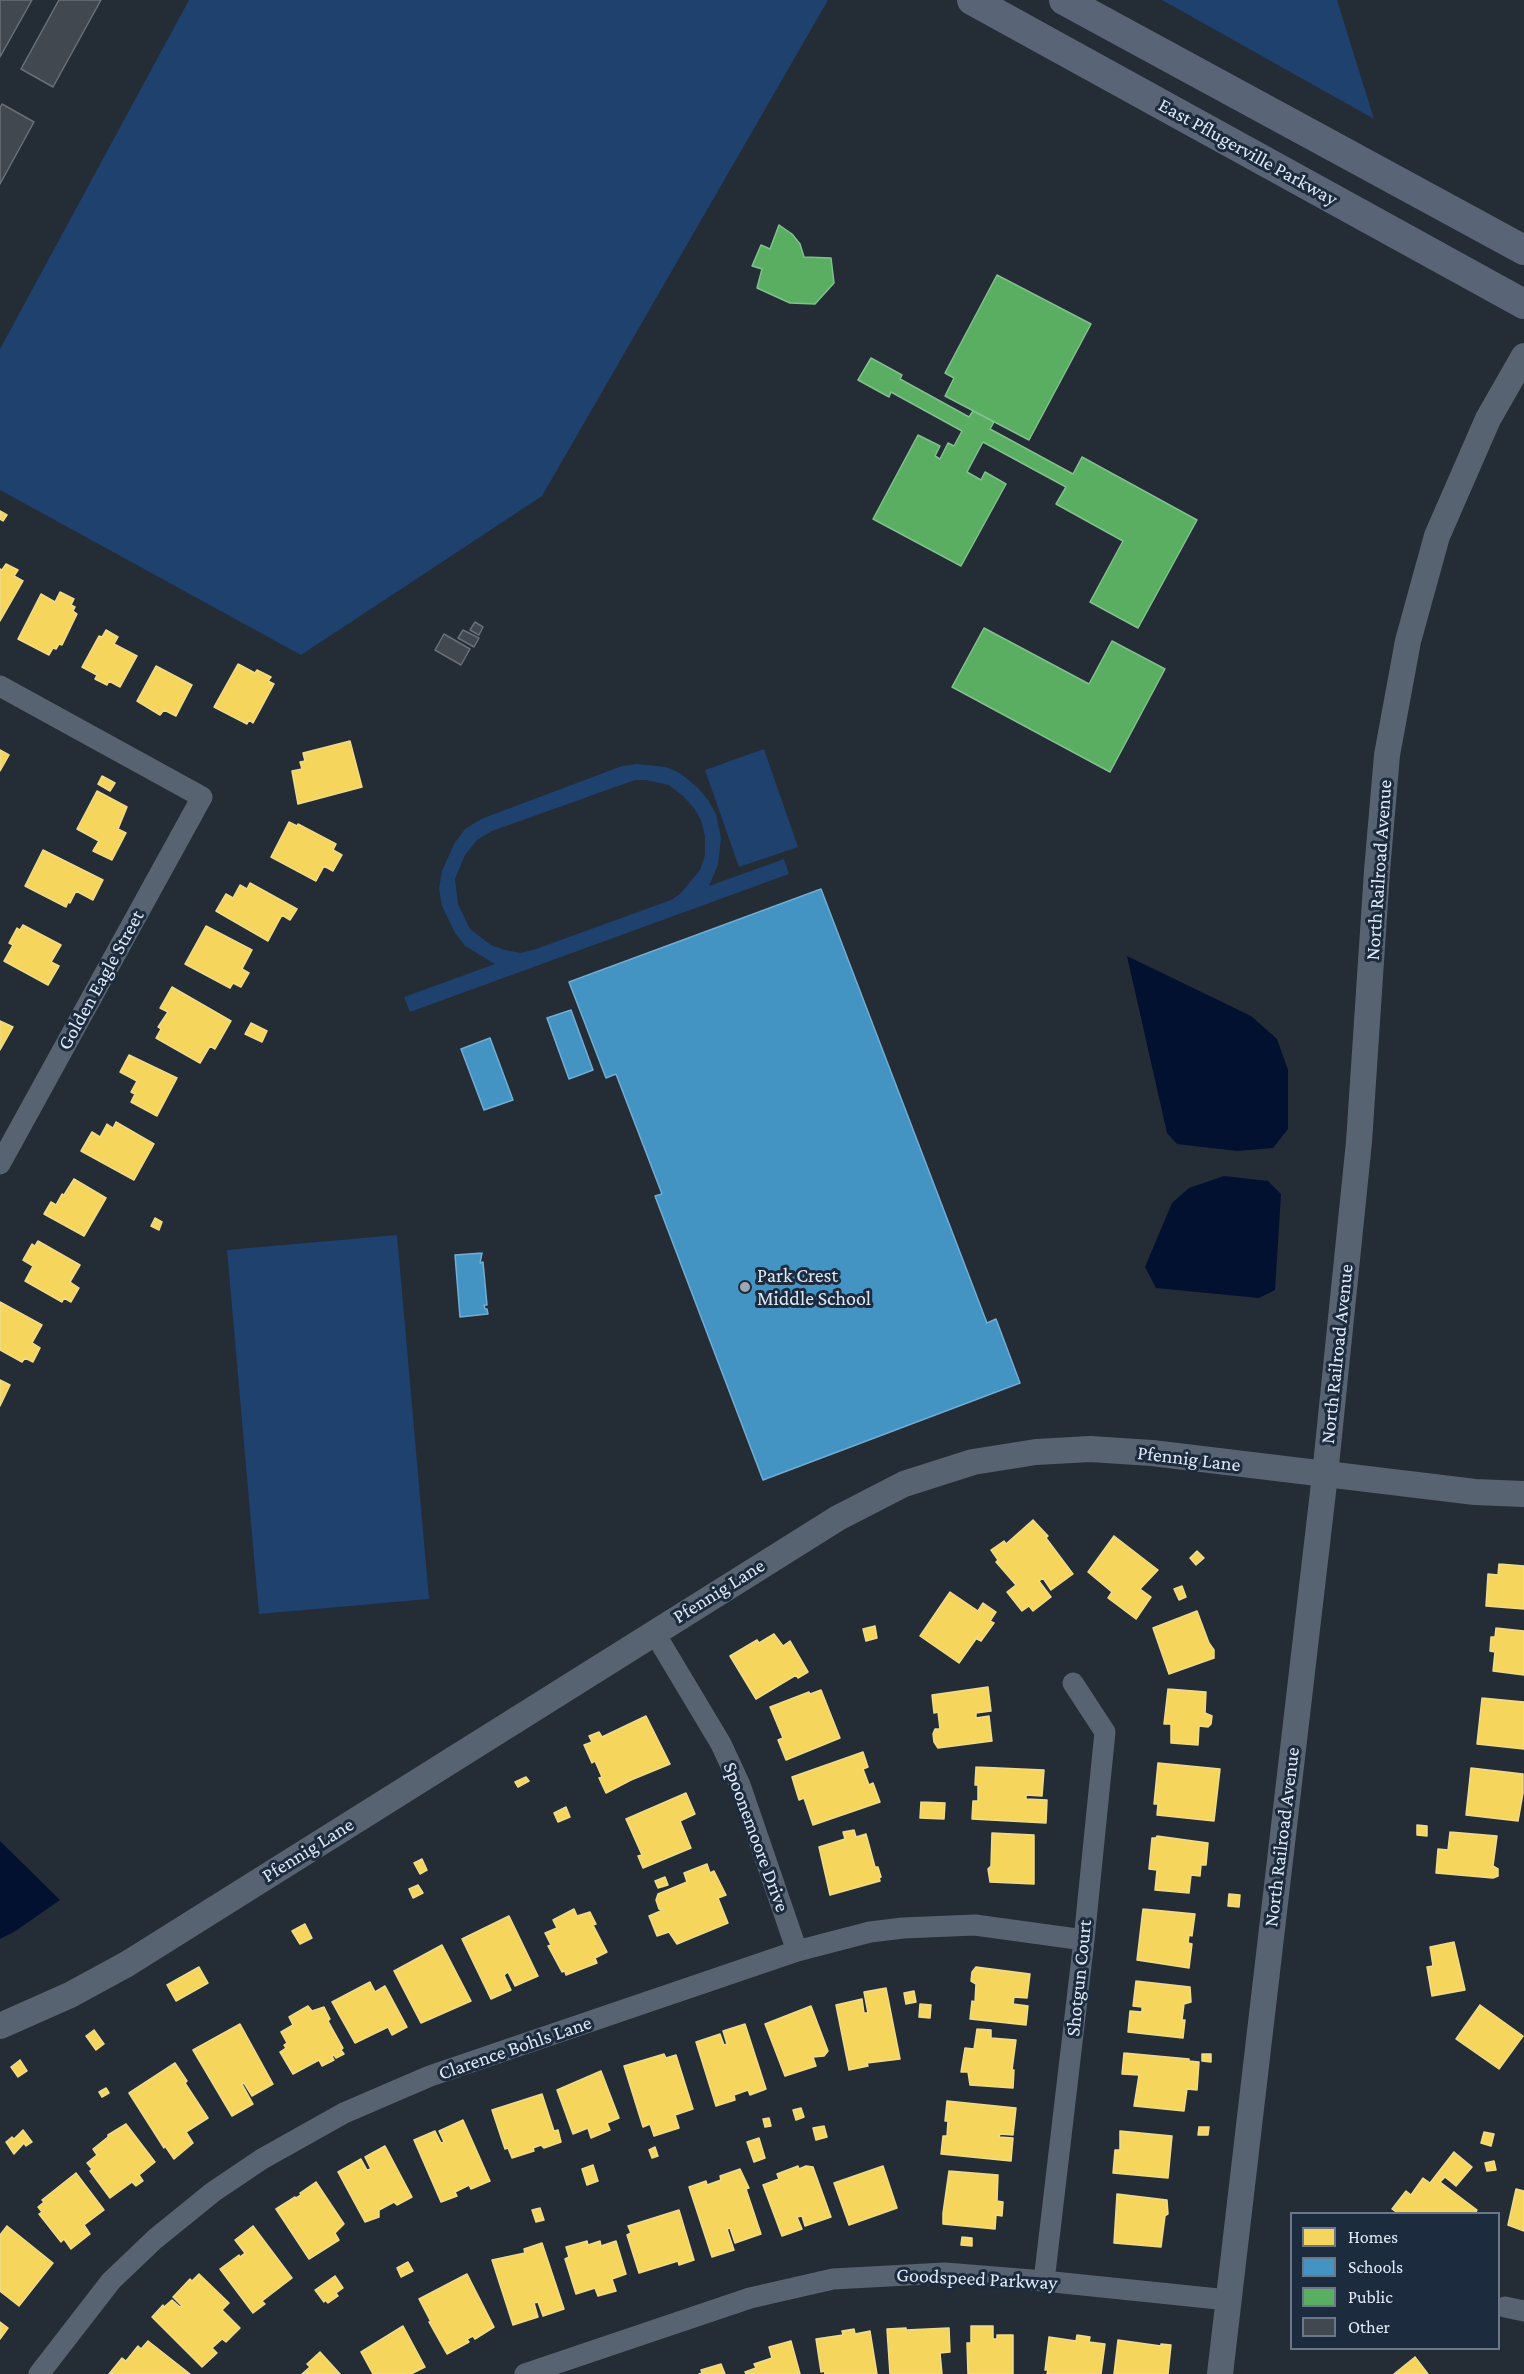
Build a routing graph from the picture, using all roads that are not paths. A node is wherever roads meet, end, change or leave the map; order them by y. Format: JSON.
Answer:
{"nodes":[{"id":1,"x":972,"y":0,"type":"edge"},
{"id":2,"x":1064,"y":0,"type":"edge"},
{"id":3,"x":1524,"y":250,"type":"edge"},
{"id":4,"x":1524,"y":304,"type":"edge"},
{"id":5,"x":1524,"y":356,"type":"edge"},
{"id":6,"x":0,"y":686,"type":"edge"},
{"id":7,"x":2,"y":1155,"type":"edge"},
{"id":8,"x":1324,"y":1475,"type":"junction"},
{"id":9,"x":1524,"y":1494,"type":"edge"},
{"id":10,"x":654,"y":1632,"type":"junction"},
{"id":11,"x":1073,"y":1683,"type":"dead end"},
{"id":12,"x":1084,"y":1940,"type":"junction"},
{"id":13,"x":797,"y":1951,"type":"junction"},
{"id":14,"x":0,"y":2026,"type":"edge"},
{"id":15,"x":1044,"y":2281,"type":"junction"},
{"id":16,"x":1228,"y":2300,"type":"junction"},
{"id":17,"x":39,"y":2374,"type":"edge"},
{"id":18,"x":525,"y":2374,"type":"edge"},
{"id":19,"x":1220,"y":2374,"type":"edge"}],
"edges":[{"from":1,"to":4,"type":"main road","name":"East Pflugerville Parkway"},
{"from":2,"to":3,"type":"main road"},
{"from":5,"to":8,"type":"street","name":"North Railroad Avenue"},
{"from":6,"to":7,"type":"street","name":"Golden Eagle Street"},
{"from":8,"to":9,"type":"street","name":"Pfennig Lane"},
{"from":8,"to":10,"type":"street","name":"Pfennig Lane"},
{"from":8,"to":16,"type":"street","name":"North Railroad Avenue"},
{"from":10,"to":13,"type":"street","name":"Spoonemoore Drive"},
{"from":10,"to":14,"type":"street","name":"Pfennig Lane"},
{"from":11,"to":12,"type":"street","name":"Shotgun Court"},
{"from":12,"to":13,"type":"street","name":"Clarence Bohls Lane"},
{"from":12,"to":15,"type":"street","name":"Shotgun Court"},
{"from":13,"to":17,"type":"street","name":"Clarence Bohls Lane"},
{"from":15,"to":16,"type":"street","name":"Goodspeed Parkway"},
{"from":15,"to":18,"type":"street","name":"Goodspeed Parkway"},
{"from":16,"to":19,"type":"street","name":"North Railroad Avenue"}]}
